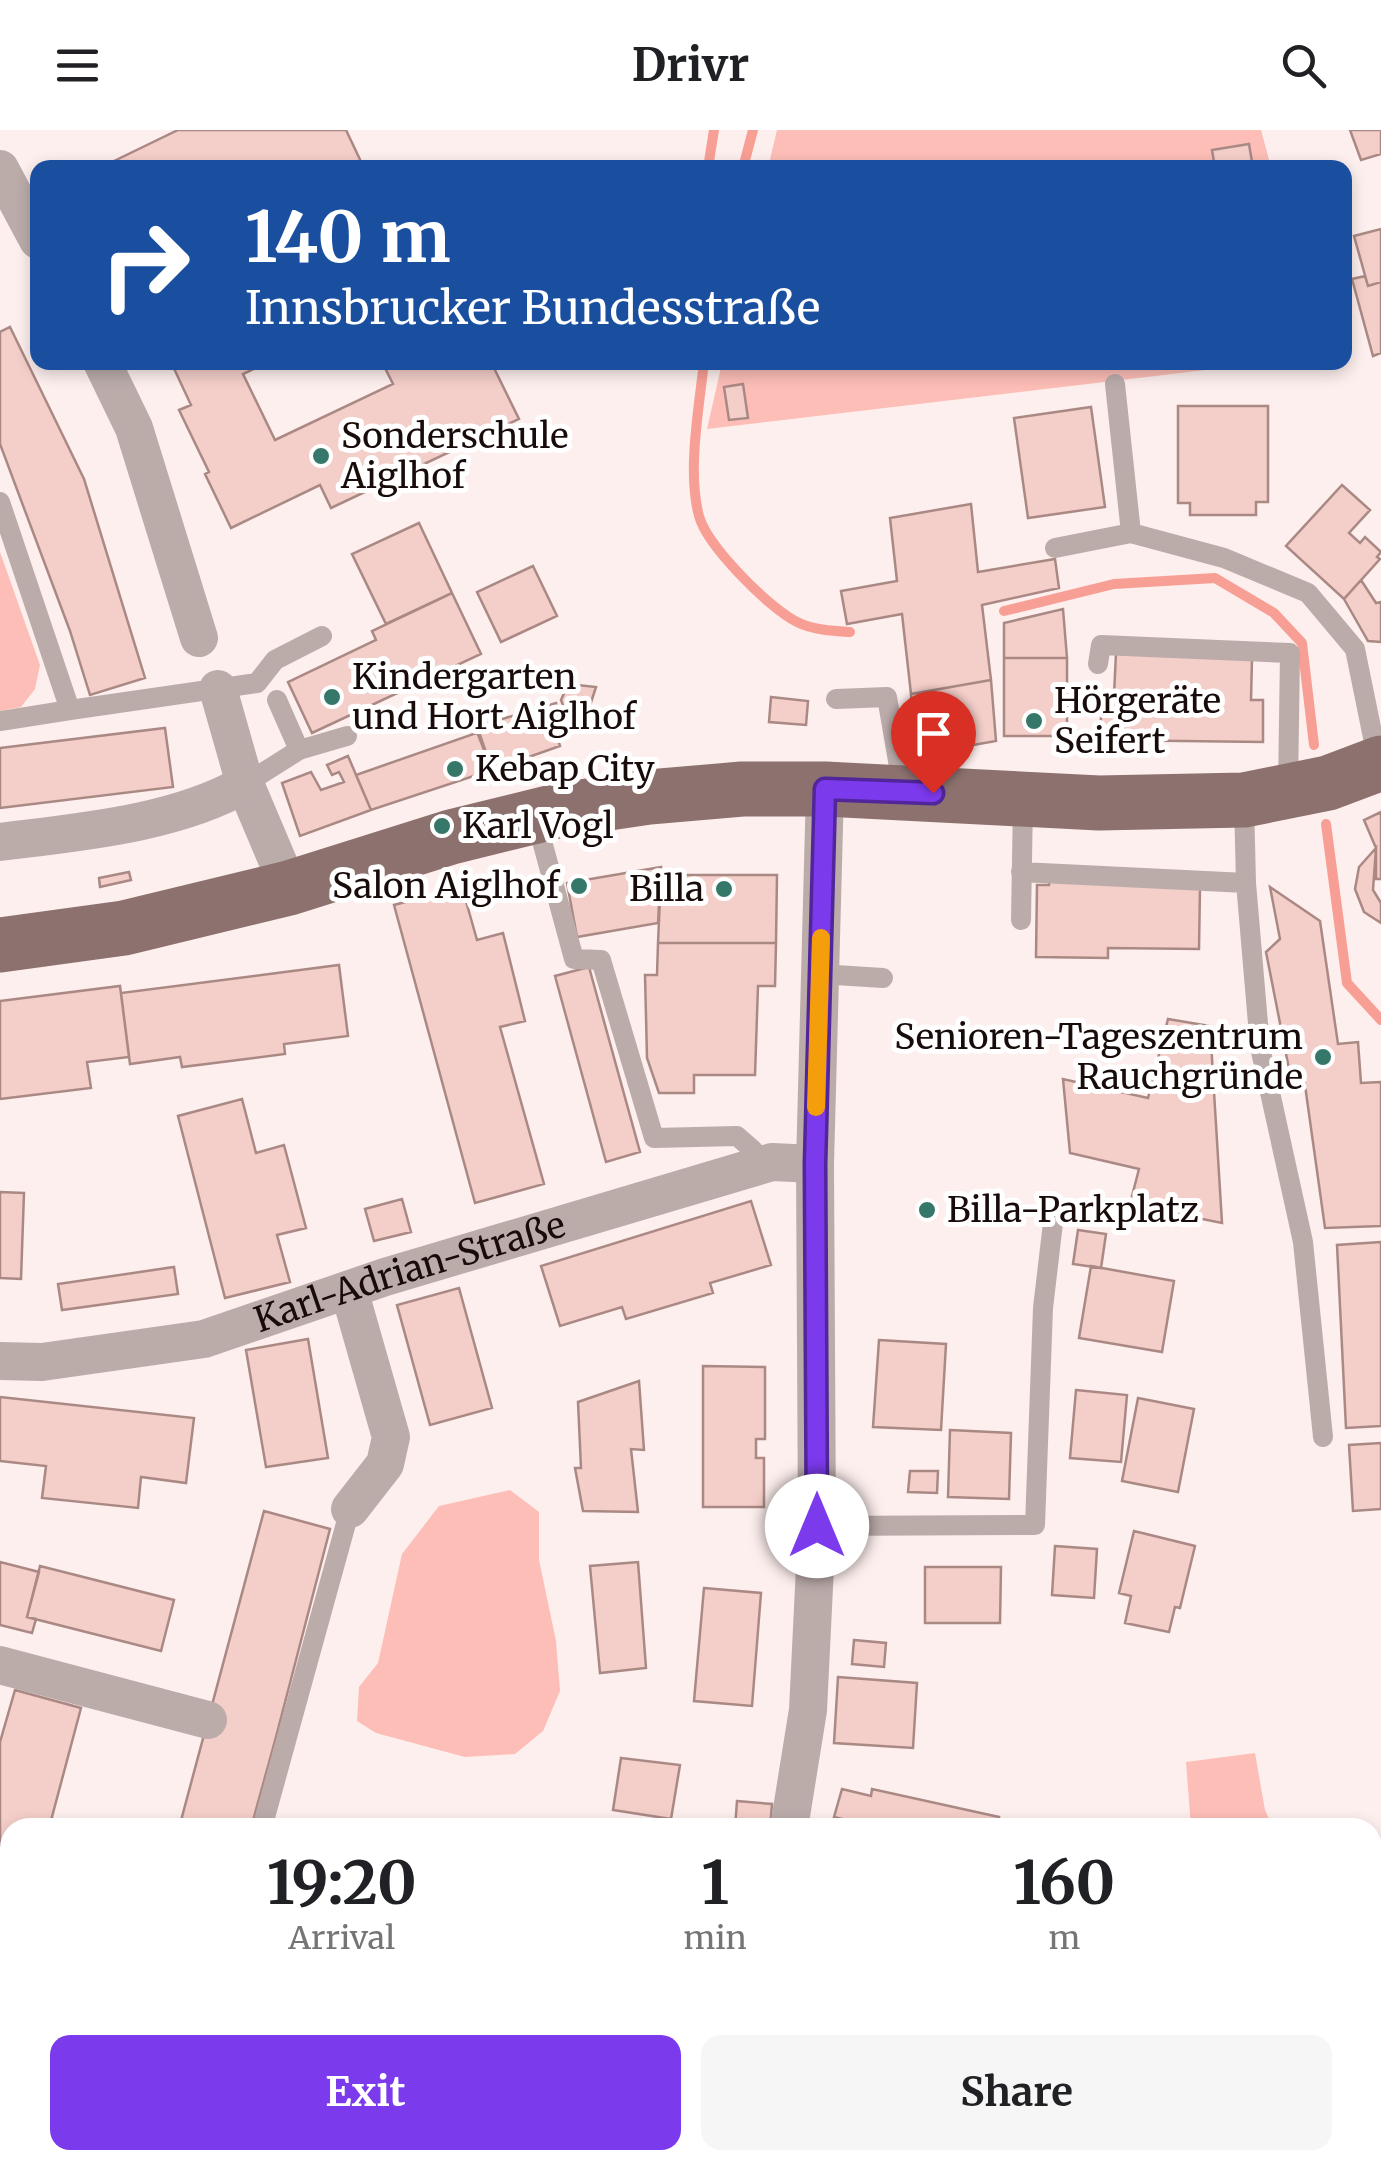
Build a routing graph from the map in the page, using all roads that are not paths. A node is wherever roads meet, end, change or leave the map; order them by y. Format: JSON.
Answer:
{"nodes":[{"id":1,"x":0,"y":169,"type":"edge"},
{"id":2,"x":30,"y":225,"type":"edge"},
{"id":3,"x":106,"y":370,"type":"edge"},
{"id":4,"x":1115,"y":384,"type":"dead end"},
{"id":5,"x":0,"y":502,"type":"edge"},
{"id":6,"x":1131,"y":534,"type":"junction"},
{"id":7,"x":1055,"y":548,"type":"dead end"},
{"id":8,"x":322,"y":636,"type":"dead end"},
{"id":9,"x":199,"y":638,"type":"dead end"},
{"id":10,"x":1098,"y":664,"type":"dead end"},
{"id":11,"x":218,"y":689,"type":"junction"},
{"id":12,"x":836,"y":699,"type":"dead end"},
{"id":13,"x":278,"y":700,"type":"dead end"},
{"id":14,"x":70,"y":710,"type":"junction"},
{"id":15,"x":0,"y":721,"type":"edge"},
{"id":16,"x":347,"y":736,"type":"dead end"},
{"id":17,"x":299,"y":750,"type":"junction"},
{"id":18,"x":1380,"y":764,"type":"edge"},
{"id":19,"x":246,"y":784,"type":"junction"},
{"id":20,"x":825,"y":789,"type":"junction"},
{"id":21,"x":904,"y":792,"type":"junction"},
{"id":22,"x":1266,"y":796,"type":"junction"},
{"id":23,"x":1023,"y":799,"type":"junction"},
{"id":24,"x":535,"y":816,"type":"junction"},
{"id":25,"x":0,"y":842,"type":"edge"},
{"id":26,"x":1021,"y":872,"type":"junction"},
{"id":27,"x":1246,"y":882,"type":"junction"},
{"id":28,"x":289,"y":888,"type":"junction"},
{"id":29,"x":1022,"y":920,"type":"dead end"},
{"id":30,"x":0,"y":945,"type":"edge"},
{"id":31,"x":820,"y":974,"type":"junction"},
{"id":32,"x":884,"y":978,"type":"dead end"},
{"id":33,"x":823,"y":1163,"type":"junction"},
{"id":34,"x":757,"y":1166,"type":"junction"},
{"id":35,"x":1053,"y":1223,"type":"dead end"},
{"id":36,"x":349,"y":1290,"type":"junction"},
{"id":37,"x":0,"y":1361,"type":"edge"},
{"id":38,"x":1322,"y":1437,"type":"dead end"},
{"id":39,"x":350,"y":1509,"type":"joint"},
{"id":40,"x":817,"y":1526,"type":"junction"},
{"id":41,"x":0,"y":1665,"type":"edge"},
{"id":42,"x":208,"y":1720,"type":"dead end"},
{"id":43,"x":264,"y":1818,"type":"edge"},
{"id":44,"x":791,"y":1818,"type":"edge"}],
"edges":[{"from":1,"to":2,"type":"street"},
{"from":3,"to":9,"type":"street"},
{"from":4,"to":6,"type":"lane"},
{"from":5,"to":14,"type":"lane"},
{"from":6,"to":7,"type":"lane"},
{"from":6,"to":18,"type":"lane"},
{"from":8,"to":11,"type":"lane"},
{"from":10,"to":22,"type":"lane"},
{"from":11,"to":14,"type":"lane"},
{"from":11,"to":19,"type":"street"},
{"from":12,"to":21,"type":"lane"},
{"from":13,"to":17,"type":"lane"},
{"from":14,"to":15,"type":"lane"},
{"from":16,"to":17,"type":"lane"},
{"from":17,"to":19,"type":"lane"},
{"from":18,"to":22,"type":"main road"},
{"from":19,"to":25,"type":"street"},
{"from":19,"to":28,"type":"street"},
{"from":20,"to":21,"type":"main road"},
{"from":20,"to":24,"type":"main road"},
{"from":20,"to":31,"type":"street"},
{"from":21,"to":23,"type":"main road"},
{"from":22,"to":23,"type":"main road"},
{"from":22,"to":27,"type":"lane"},
{"from":23,"to":26,"type":"lane"},
{"from":24,"to":28,"type":"main road"},
{"from":24,"to":34,"type":"lane"},
{"from":26,"to":27,"type":"lane"},
{"from":26,"to":29,"type":"lane"},
{"from":27,"to":38,"type":"lane"},
{"from":28,"to":30,"type":"main road"},
{"from":31,"to":32,"type":"lane"},
{"from":31,"to":33,"type":"street"},
{"from":33,"to":34,"type":"street","name":"Karl-Adrian-Straße"},
{"from":33,"to":40,"type":"street"},
{"from":34,"to":36,"type":"street","name":"Karl-Adrian-Straße"},
{"from":35,"to":40,"type":"lane"},
{"from":36,"to":37,"type":"street","name":"Karl-Adrian-Straße"},
{"from":36,"to":39,"type":"street"},
{"from":39,"to":43,"type":"lane"},
{"from":40,"to":44,"type":"street"},
{"from":41,"to":42,"type":"street"}]}
